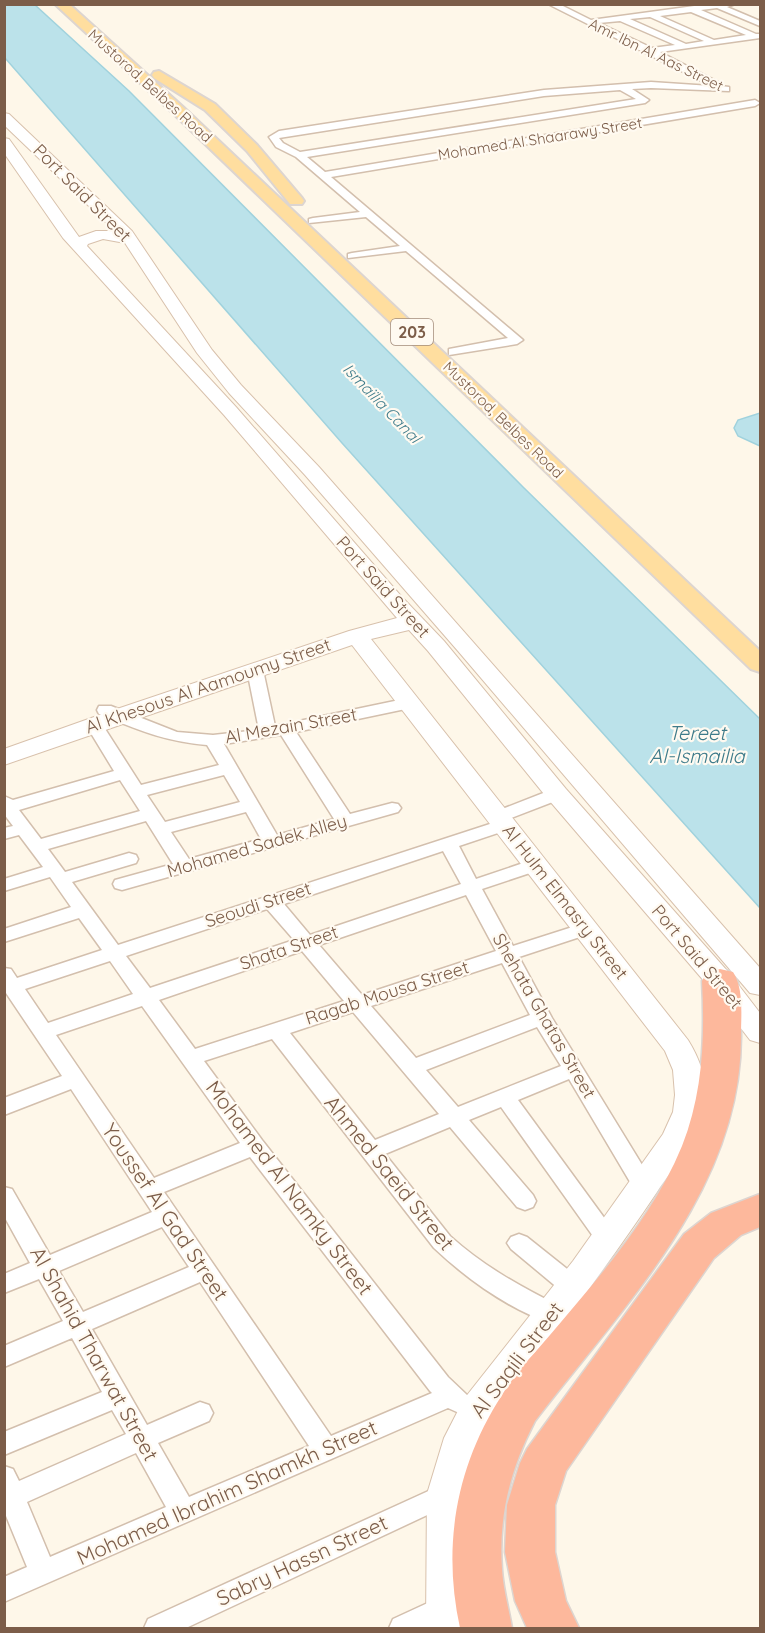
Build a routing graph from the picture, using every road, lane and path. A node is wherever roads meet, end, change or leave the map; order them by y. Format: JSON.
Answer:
{"nodes":[{"id":1,"x":61,"y":4,"type":"edge"},
{"id":2,"x":75,"y":4,"type":"edge"},
{"id":3,"x":552,"y":4,"type":"edge"},
{"id":4,"x":731,"y":4,"type":"edge"},
{"id":5,"x":719,"y":6,"type":"junction"},
{"id":6,"x":693,"y":9,"type":"junction"},
{"id":7,"x":667,"y":12,"type":"junction"},
{"id":8,"x":651,"y":15,"type":"junction"},
{"id":9,"x":621,"y":18,"type":"junction"},
{"id":10,"x":591,"y":22,"type":"junction"},
{"id":11,"x":760,"y":24,"type":"edge"},
{"id":12,"x":655,"y":33,"type":"junction"},
{"id":13,"x":758,"y":36,"type":"edge"},
{"id":14,"x":622,"y":37,"type":"junction"},
{"id":15,"x":729,"y":40,"type":"junction"},
{"id":16,"x":713,"y":42,"type":"junction"},
{"id":17,"x":684,"y":46,"type":"junction"},
{"id":18,"x":651,"y":51,"type":"junction"},
{"id":19,"x":621,"y":87,"type":"junction"},
{"id":20,"x":734,"y":93,"type":"junction"},
{"id":21,"x":759,"y":101,"type":"edge"},
{"id":22,"x":210,"y":107,"type":"junction"},
{"id":23,"x":179,"y":111,"type":"junction"},
{"id":24,"x":4,"y":117,"type":"edge"},
{"id":25,"x":4,"y":142,"type":"edge"},
{"id":26,"x":265,"y":146,"type":"junction"},
{"id":27,"x":299,"y":155,"type":"junction"},
{"id":28,"x":324,"y":175,"type":"junction"},
{"id":29,"x":369,"y":214,"type":"junction"},
{"id":30,"x":109,"y":217,"type":"junction"},
{"id":31,"x":322,"y":219,"type":"junction"},
{"id":32,"x":60,"y":224,"type":"junction"},
{"id":33,"x":131,"y":240,"type":"junction"},
{"id":34,"x":79,"y":246,"type":"junction"},
{"id":35,"x":407,"y":248,"type":"junction"},
{"id":36,"x":351,"y":256,"type":"junction"},
{"id":37,"x":453,"y":352,"type":"junction"},
{"id":38,"x":690,"y":572,"type":"dead end"},
{"id":39,"x":393,"y":602,"type":"junction"},
{"id":40,"x":414,"y":623,"type":"junction"},
{"id":41,"x":357,"y":636,"type":"junction"},
{"id":42,"x":760,"y":664,"type":"edge"},
{"id":43,"x":255,"y":670,"type":"junction"},
{"id":44,"x":409,"y":704,"type":"junction"},
{"id":45,"x":106,"y":717,"type":"junction"},
{"id":46,"x":286,"y":729,"type":"junction"},
{"id":47,"x":268,"y":733,"type":"junction"},
{"id":48,"x":213,"y":740,"type":"junction"},
{"id":49,"x":4,"y":747,"type":"edge"},
{"id":50,"x":4,"y":758,"type":"edge"},
{"id":51,"x":230,"y":768,"type":"junction"},
{"id":52,"x":125,"y":773,"type":"junction"},
{"id":53,"x":137,"y":792,"type":"junction"},
{"id":54,"x":557,"y":794,"type":"junction"},
{"id":55,"x":7,"y":804,"type":"edge"},
{"id":56,"x":250,"y":805,"type":"junction"},
{"id":57,"x":392,"y":808,"type":"dead end"},
{"id":58,"x":345,"y":821,"type":"junction"},
{"id":59,"x":501,"y":821,"type":"junction"},
{"id":60,"x":156,"y":822,"type":"junction"},
{"id":61,"x":24,"y":828,"type":"junction"},
{"id":62,"x":4,"y":834,"type":"edge"},
{"id":63,"x":272,"y":842,"type":"junction"},
{"id":64,"x":448,"y":843,"type":"junction"},
{"id":65,"x":37,"y":846,"type":"junction"},
{"id":66,"x":129,"y":859,"type":"dead end"},
{"id":67,"x":535,"y":865,"type":"junction"},
{"id":68,"x":184,"y":866,"type":"junction"},
{"id":69,"x":57,"y":874,"type":"junction"},
{"id":70,"x":122,"y":884,"type":"dead end"},
{"id":71,"x":4,"y":885,"type":"edge"},
{"id":72,"x":471,"y":887,"type":"junction"},
{"id":73,"x":271,"y":901,"type":"junction"},
{"id":74,"x":83,"y":910,"type":"junction"},
{"id":75,"x":585,"y":929,"type":"junction"},
{"id":76,"x":4,"y":936,"type":"edge"},
{"id":77,"x":306,"y":943,"type":"junction"},
{"id":78,"x":114,"y":953,"type":"junction"},
{"id":79,"x":507,"y":954,"type":"junction"},
{"id":80,"x":7,"y":980,"type":"edge"},
{"id":81,"x":740,"y":984,"type":"edge"},
{"id":82,"x":146,"y":997,"type":"junction"},
{"id":83,"x":357,"y":1003,"type":"junction"},
{"id":84,"x":542,"y":1018,"type":"junction"},
{"id":85,"x":276,"y":1029,"type":"junction"},
{"id":86,"x":43,"y":1032,"type":"junction"},
{"id":87,"x":760,"y":1033,"type":"edge"},
{"id":88,"x":190,"y":1058,"type":"junction"},
{"id":89,"x":412,"y":1068,"type":"junction"},
{"id":90,"x":574,"y":1069,"type":"junction"},
{"id":91,"x":76,"y":1079,"type":"junction"},
{"id":92,"x":505,"y":1096,"type":"junction"},
{"id":93,"x":4,"y":1107,"type":"edge"},
{"id":94,"x":453,"y":1117,"type":"junction"},
{"id":95,"x":254,"y":1146,"type":"junction"},
{"id":96,"x":370,"y":1151,"type":"junction"},
{"id":97,"x":644,"y":1186,"type":"junction"},
{"id":98,"x":149,"y":1188,"type":"junction"},
{"id":99,"x":525,"y":1201,"type":"dead end"},
{"id":100,"x":8,"y":1208,"type":"edge"},
{"id":101,"x":760,"y":1210,"type":"edge"},
{"id":102,"x":167,"y":1215,"type":"junction"},
{"id":103,"x":608,"y":1240,"type":"junction"},
{"id":104,"x":519,"y":1243,"type":"dead end"},
{"id":105,"x":45,"y":1267,"type":"junction"},
{"id":106,"x":205,"y":1270,"type":"junction"},
{"id":107,"x":4,"y":1284,"type":"edge"},
{"id":108,"x":573,"y":1287,"type":"junction"},
{"id":109,"x":552,"y":1314,"type":"junction"},
{"id":110,"x":78,"y":1325,"type":"junction"},
{"id":111,"x":4,"y":1357,"type":"edge"},
{"id":112,"x":117,"y":1395,"type":"junction"},
{"id":113,"x":463,"y":1403,"type":"junction"},
{"id":114,"x":200,"y":1413,"type":"dead end"},
{"id":115,"x":142,"y":1439,"type":"junction"},
{"id":116,"x":4,"y":1444,"type":"edge"},
{"id":117,"x":326,"y":1450,"type":"junction"},
{"id":118,"x":8,"y":1486,"type":"edge"},
{"id":119,"x":446,"y":1494,"type":"junction"},
{"id":120,"x":183,"y":1512,"type":"junction"},
{"id":121,"x":43,"y":1573,"type":"junction"},
{"id":122,"x":4,"y":1590,"type":"edge"},
{"id":123,"x":445,"y":1618,"type":"edge"},
{"id":124,"x":158,"y":1629,"type":"edge"},
{"id":125,"x":403,"y":1629,"type":"edge"},
{"id":126,"x":486,"y":1629,"type":"edge"},
{"id":127,"x":553,"y":1629,"type":"edge"}],
"edges":[{"from":1,"to":23,"type":"main road","name":"Mustorod, Belbes Road","number":"203"},
{"from":2,"to":22,"type":"main road","name":"Mustorod, Belbes Road","number":"203"},
{"from":3,"to":10,"type":"street","name":"Amr Ibn Al Aas Street"},
{"from":4,"to":5,"type":"street"},
{"from":5,"to":6,"type":"street"},
{"from":5,"to":11,"type":"street"},
{"from":6,"to":7,"type":"street"},
{"from":6,"to":13,"type":"street"},
{"from":7,"to":8,"type":"street"},
{"from":7,"to":15,"type":"street"},
{"from":8,"to":9,"type":"street"},
{"from":8,"to":16,"type":"street"},
{"from":9,"to":10,"type":"street"},
{"from":9,"to":12,"type":"street"},
{"from":10,"to":14,"type":"street","name":"Amr Ibn Al Aas Street"},
{"from":12,"to":14,"type":"street"},
{"from":12,"to":17,"type":"street"},
{"from":13,"to":15,"type":"street"},
{"from":14,"to":18,"type":"street","name":"Amr Ibn Al Aas Street"},
{"from":15,"to":16,"type":"street"},
{"from":16,"to":17,"type":"street"},
{"from":17,"to":18,"type":"street"},
{"from":18,"to":20,"type":"street","name":"Amr Ibn Al Aas Street"},
{"from":19,"to":20,"type":"street"},
{"from":19,"to":26,"type":"street"},
{"from":19,"to":27,"type":"street"},
{"from":20,"to":21,"type":"street"},
{"from":21,"to":28,"type":"street","name":"Mohamed Al Shaarawy Street"},
{"from":22,"to":23,"type":"main road"},
{"from":22,"to":26,"type":"main road","name":"Mustorod, Belbes Road","number":"203"},
{"from":23,"to":42,"type":"main road","name":"Mustorod, Belbes Road","number":"203"},
{"from":24,"to":30,"type":"main road","name":"Port Said Street"},
{"from":25,"to":32,"type":"main road","name":"Port Said Street"},
{"from":26,"to":27,"type":"street"},
{"from":26,"to":31,"type":"main road","name":"Mustorod, Belbes Road","number":"203"},
{"from":27,"to":28,"type":"street"},
{"from":28,"to":29,"type":"street"},
{"from":29,"to":31,"type":"street"},
{"from":29,"to":35,"type":"street"},
{"from":30,"to":32,"type":"main road"},
{"from":30,"to":33,"type":"main road","name":"Port Said Street"},
{"from":31,"to":36,"type":"main road","name":"Mustorod, Belbes Road","number":"203"},
{"from":32,"to":34,"type":"main road","name":"Port Said Street"},
{"from":33,"to":34,"type":"main road"},
{"from":33,"to":81,"type":"main road","name":"Port Said Street"},
{"from":34,"to":39,"type":"main road","name":"Port Said Street"},
{"from":35,"to":36,"type":"street"},
{"from":35,"to":37,"type":"street"},
{"from":36,"to":37,"type":"main road","name":"Mustorod, Belbes Road","number":"203"},
{"from":37,"to":38,"type":"main road","name":"Mustorod, Belbes Road","number":"203"},
{"from":39,"to":40,"type":"main road","name":"Port Said Street"},
{"from":39,"to":45,"type":"main road","name":"Al Khesous Al Aamoumy Street"},
{"from":40,"to":41,"type":"main road","name":"Al Khesous Al Aamoumy Street"},
{"from":40,"to":54,"type":"main road","name":"Port Said Street"},
{"from":41,"to":43,"type":"main road","name":"Al Khesous Al Aamoumy Street"},
{"from":41,"to":44,"type":"main road","name":"Al Hulm Elmasry Street"},
{"from":43,"to":45,"type":"main road","name":"Al Khesous Al Aamoumy Street"},
{"from":43,"to":47,"type":"street"},
{"from":44,"to":46,"type":"street","name":"Al Mezain Street"},
{"from":44,"to":59,"type":"main road","name":"Al Hulm Elmasry Street"},
{"from":45,"to":48,"type":"street","name":"Al Mezain Street"},
{"from":45,"to":49,"type":"main road","name":"Al Khesous Al Aamoumy Street"},
{"from":45,"to":50,"type":"main road","name":"Al Khesous Al Aamoumy Street"},
{"from":45,"to":52,"type":"street"},
{"from":46,"to":47,"type":"street","name":"Al Mezain Street"},
{"from":46,"to":58,"type":"street"},
{"from":47,"to":48,"type":"street","name":"Al Mezain Street"},
{"from":48,"to":51,"type":"street"},
{"from":51,"to":53,"type":"street"},
{"from":51,"to":56,"type":"street"},
{"from":52,"to":53,"type":"street"},
{"from":52,"to":55,"type":"street"},
{"from":53,"to":60,"type":"street"},
{"from":54,"to":59,"type":"street","name":"Seoudi Street"},
{"from":54,"to":81,"type":"main road","name":"Port Said Street"},
{"from":55,"to":61,"type":"street","name":"Mohamed Al Namky Street"},
{"from":56,"to":60,"type":"street"},
{"from":56,"to":63,"type":"street"},
{"from":57,"to":58,"type":"street","name":"Mohamed Sadek Alley"},
{"from":58,"to":63,"type":"street","name":"Mohamed Sadek Alley"},
{"from":59,"to":64,"type":"street","name":"Seoudi Street"},
{"from":59,"to":67,"type":"main road","name":"Al Hulm Elmasry Street"},
{"from":60,"to":65,"type":"street"},
{"from":60,"to":68,"type":"street"},
{"from":61,"to":62,"type":"street"},
{"from":61,"to":65,"type":"street","name":"Mohamed Al Namky Street"},
{"from":63,"to":68,"type":"street","name":"Mohamed Sadek Alley"},
{"from":64,"to":72,"type":"street","name":"Shehata Ghatas Street"},
{"from":64,"to":73,"type":"street","name":"Seoudi Street"},
{"from":65,"to":69,"type":"street","name":"Mohamed Al Namky Street"},
{"from":66,"to":69,"type":"street"},
{"from":67,"to":72,"type":"street","name":"Shata Street"},
{"from":67,"to":75,"type":"main road","name":"Al Hulm Elmasry Street"},
{"from":68,"to":70,"type":"street","name":"Mohamed Sadek Alley"},
{"from":69,"to":71,"type":"street"},
{"from":69,"to":74,"type":"street","name":"Mohamed Al Namky Street"},
{"from":72,"to":77,"type":"street","name":"Shata Street"},
{"from":72,"to":79,"type":"street","name":"Shehata Ghatas Street"},
{"from":73,"to":77,"type":"street"},
{"from":73,"to":78,"type":"street","name":"Seoudi Street"},
{"from":74,"to":76,"type":"street"},
{"from":74,"to":78,"type":"street","name":"Mohamed Al Namky Street"},
{"from":75,"to":79,"type":"street","name":"Ragab Mousa Street"},
{"from":75,"to":97,"type":"main road","name":"Al Hulm Elmasry Street"},
{"from":77,"to":82,"type":"street","name":"Shata Street"},
{"from":77,"to":83,"type":"street"},
{"from":78,"to":80,"type":"street","name":"Seoudi Street"},
{"from":78,"to":82,"type":"street","name":"Mohamed Al Namky Street"},
{"from":79,"to":83,"type":"street","name":"Ragab Mousa Street"},
{"from":79,"to":84,"type":"street","name":"Shehata Ghatas Street"},
{"from":80,"to":86,"type":"street","name":"Youssef Al Gad Street"},
{"from":81,"to":87,"type":"main road","name":"Port Said Street"},
{"from":81,"to":126,"type":"highway"},
{"from":82,"to":86,"type":"street","name":"Shata Street"},
{"from":82,"to":88,"type":"street","name":"Mohamed Al Namky Street"},
{"from":83,"to":85,"type":"street","name":"Ragab Mousa Street"},
{"from":83,"to":89,"type":"street"},
{"from":84,"to":89,"type":"street"},
{"from":84,"to":90,"type":"street","name":"Shehata Ghatas Street"},
{"from":85,"to":88,"type":"street","name":"Ragab Mousa Street"},
{"from":85,"to":96,"type":"street","name":"Ahmed Saeid Street"},
{"from":86,"to":91,"type":"street","name":"Youssef Al Gad Street"},
{"from":88,"to":95,"type":"street","name":"Mohamed Al Namky Street"},
{"from":89,"to":94,"type":"street"},
{"from":90,"to":92,"type":"street"},
{"from":90,"to":97,"type":"street","name":"Shehata Ghatas Street"},
{"from":91,"to":93,"type":"street"},
{"from":91,"to":98,"type":"street","name":"Youssef Al Gad Street"},
{"from":92,"to":94,"type":"street"},
{"from":92,"to":103,"type":"street"},
{"from":94,"to":96,"type":"street"},
{"from":94,"to":99,"type":"street"},
{"from":95,"to":98,"type":"street"},
{"from":95,"to":113,"type":"street","name":"Mohamed Al Namky Street"},
{"from":96,"to":109,"type":"street","name":"Ahmed Saeid Street"},
{"from":97,"to":103,"type":"main road","name":"Al Saqili Street"},
{"from":98,"to":102,"type":"street","name":"Youssef Al Gad Street"},
{"from":100,"to":105,"type":"street","name":"Al Shahid Tharwat Street"},
{"from":101,"to":127,"type":"highway"},
{"from":102,"to":105,"type":"street"},
{"from":102,"to":106,"type":"street","name":"Youssef Al Gad Street"},
{"from":103,"to":108,"type":"main road","name":"Al Saqili Street"},
{"from":104,"to":108,"type":"street"},
{"from":105,"to":107,"type":"street"},
{"from":105,"to":110,"type":"street","name":"Al Shahid Tharwat Street"},
{"from":106,"to":110,"type":"street"},
{"from":106,"to":117,"type":"street","name":"Youssef Al Gad Street"},
{"from":108,"to":109,"type":"main road","name":"Al Saqili Street"},
{"from":109,"to":113,"type":"main road","name":"Al Saqili Street"},
{"from":110,"to":111,"type":"street"},
{"from":110,"to":112,"type":"street","name":"Al Shahid Tharwat Street"},
{"from":112,"to":115,"type":"street","name":"Al Shahid Tharwat Street"},
{"from":112,"to":116,"type":"street"},
{"from":113,"to":117,"type":"street","name":"Mohamed Ibrahim Shamkh Street"},
{"from":113,"to":119,"type":"main road","name":"Al Saqili Street"},
{"from":114,"to":115,"type":"street"},
{"from":115,"to":118,"type":"street"},
{"from":115,"to":120,"type":"street","name":"Al Shahid Tharwat Street"},
{"from":117,"to":120,"type":"street","name":"Mohamed Ibrahim Shamkh Street"},
{"from":118,"to":121,"type":"street"},
{"from":119,"to":123,"type":"main road","name":"Al Saqili Street"},
{"from":119,"to":124,"type":"street","name":"Sabry Hassn Street"},
{"from":120,"to":121,"type":"street","name":"Mohamed Ibrahim Shamkh Street"},
{"from":121,"to":122,"type":"street","name":"Mohamed Ibrahim Shamkh Street"},
{"from":123,"to":125,"type":"street"}]}
